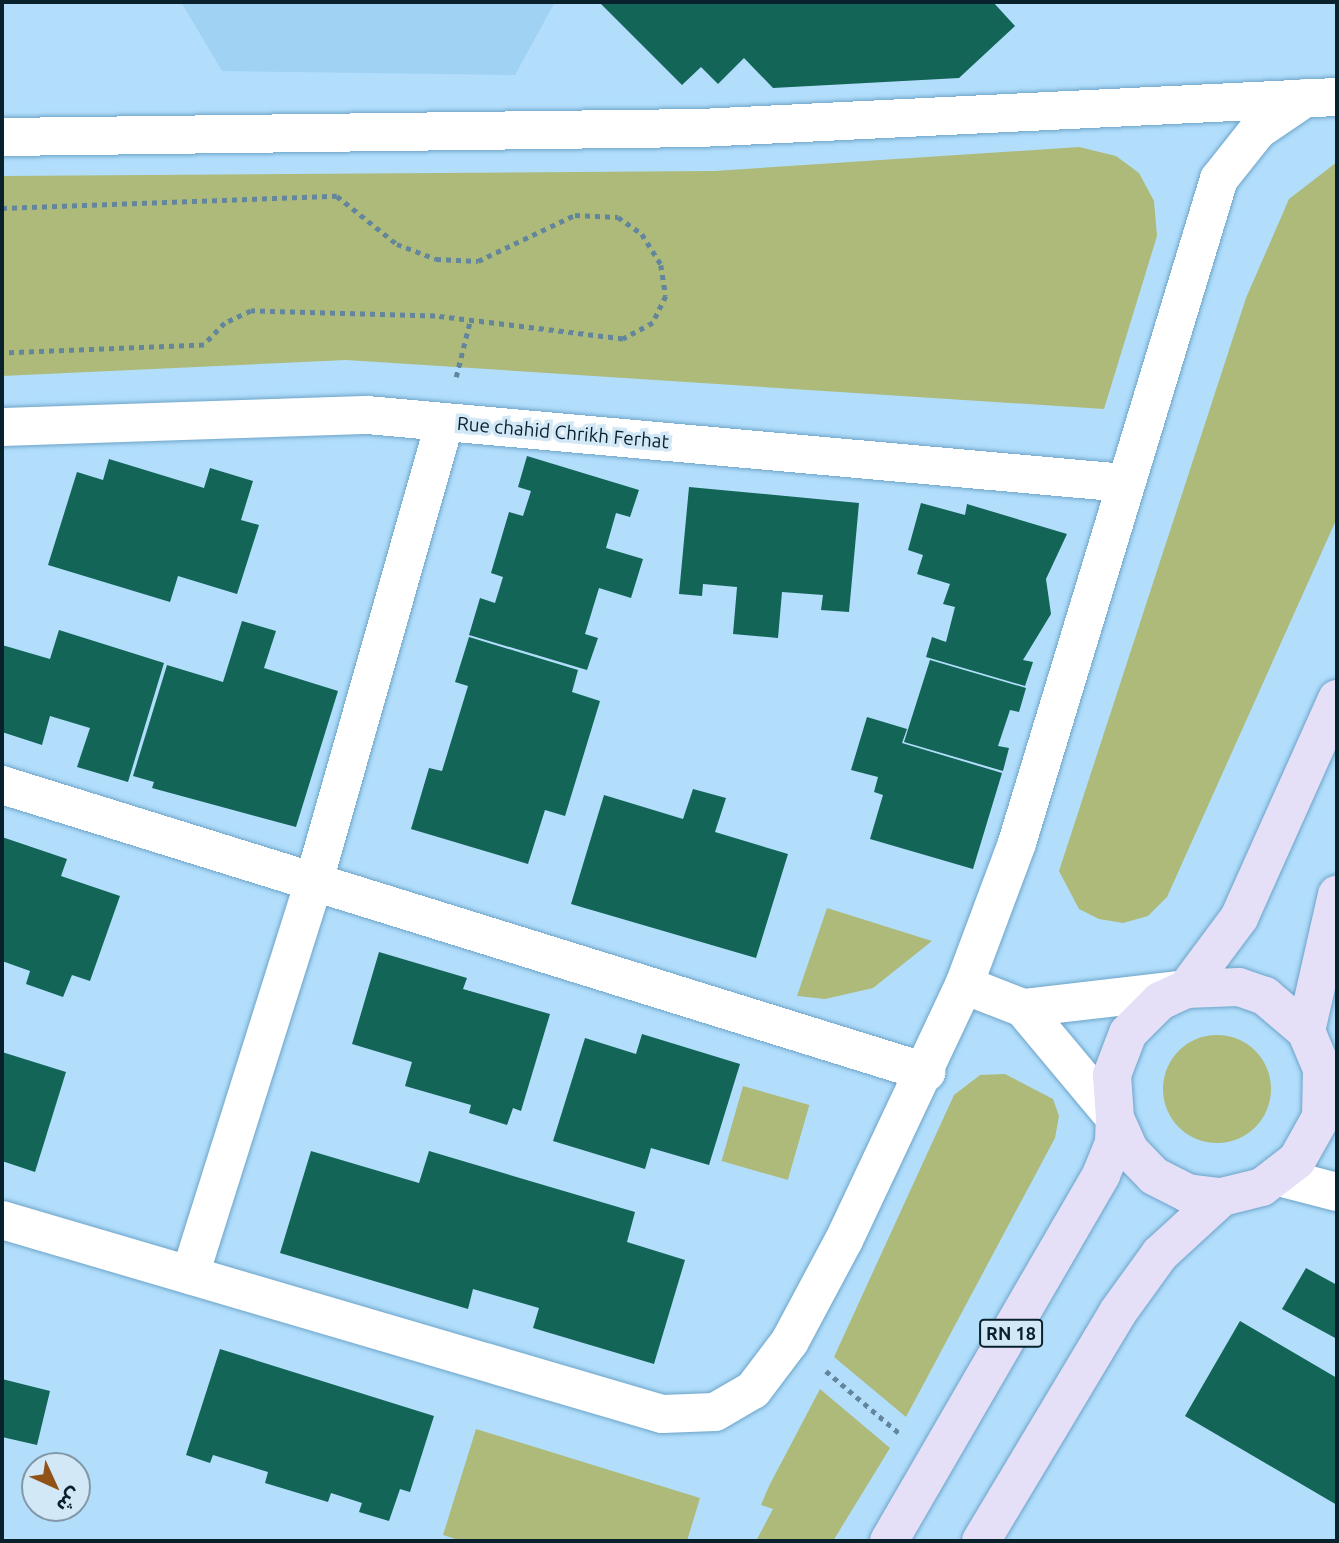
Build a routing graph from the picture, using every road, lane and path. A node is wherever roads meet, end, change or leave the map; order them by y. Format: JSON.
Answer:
{"nodes":[{"id":1,"x":1321,"y":97,"type":"edge"},
{"id":2,"x":2,"y":136,"type":"edge"},
{"id":3,"x":2,"y":208,"type":"edge"},
{"id":4,"x":470,"y":321,"type":"junction"},
{"id":5,"x":2,"y":354,"type":"edge"},
{"id":6,"x":445,"y":422,"type":"junction"},
{"id":7,"x":2,"y":427,"type":"edge"},
{"id":8,"x":1124,"y":483,"type":"junction"},
{"id":9,"x":1337,"y":699,"type":"edge"},
{"id":10,"x":2,"y":785,"type":"edge"},
{"id":11,"x":314,"y":881,"type":"junction"},
{"id":12,"x":1337,"y":894,"type":"edge"},
{"id":13,"x":964,"y":985,"type":"junction"},
{"id":14,"x":1186,"y":989,"type":"junction"},
{"id":15,"x":1023,"y":1008,"type":"junction"},
{"id":16,"x":1306,"y":1031,"type":"junction"},
{"id":17,"x":926,"y":1072,"type":"junction"},
{"id":18,"x":1329,"y":1076,"type":"edge"},
{"id":19,"x":1115,"y":1118,"type":"junction"},
{"id":20,"x":1279,"y":1177,"type":"junction"},
{"id":21,"x":1337,"y":1192,"type":"edge"},
{"id":22,"x":1222,"y":1197,"type":"junction"},
{"id":23,"x":2,"y":1220,"type":"edge"},
{"id":24,"x":190,"y":1275,"type":"junction"},
{"id":25,"x":824,"y":1370,"type":"dead end"},
{"id":26,"x":884,"y":1419,"type":"dead end"},
{"id":27,"x":888,"y":1541,"type":"edge"},
{"id":28,"x":981,"y":1541,"type":"edge"}],
"edges":[{"from":1,"to":2,"type":"street"},
{"from":1,"to":8,"type":"street"},
{"from":3,"to":4,"type":"path"},
{"from":4,"to":5,"type":"path"},
{"from":4,"to":6,"type":"path"},
{"from":6,"to":7,"type":"street","name":"Rue chahid Chrikh Ferhat"},
{"from":6,"to":8,"type":"street","name":"Rue chahid Chrikh Ferhat"},
{"from":6,"to":11,"type":"street"},
{"from":8,"to":13,"type":"street"},
{"from":9,"to":14,"type":"main road"},
{"from":10,"to":11,"type":"street"},
{"from":11,"to":17,"type":"street"},
{"from":11,"to":24,"type":"street"},
{"from":12,"to":16,"type":"main road"},
{"from":13,"to":15,"type":"street"},
{"from":13,"to":17,"type":"street"},
{"from":14,"to":15,"type":"street"},
{"from":14,"to":16,"type":"main road"},
{"from":14,"to":19,"type":"main road"},
{"from":15,"to":19,"type":"street"},
{"from":16,"to":18,"type":"main road"},
{"from":17,"to":24,"type":"street"},
{"from":18,"to":20,"type":"main road"},
{"from":19,"to":22,"type":"main road"},
{"from":19,"to":27,"type":"main road","number":"RN 18"},
{"from":20,"to":21,"type":"street"},
{"from":20,"to":22,"type":"main road"},
{"from":22,"to":28,"type":"main road"},
{"from":23,"to":24,"type":"street"},
{"from":25,"to":26,"type":"path"}]}
